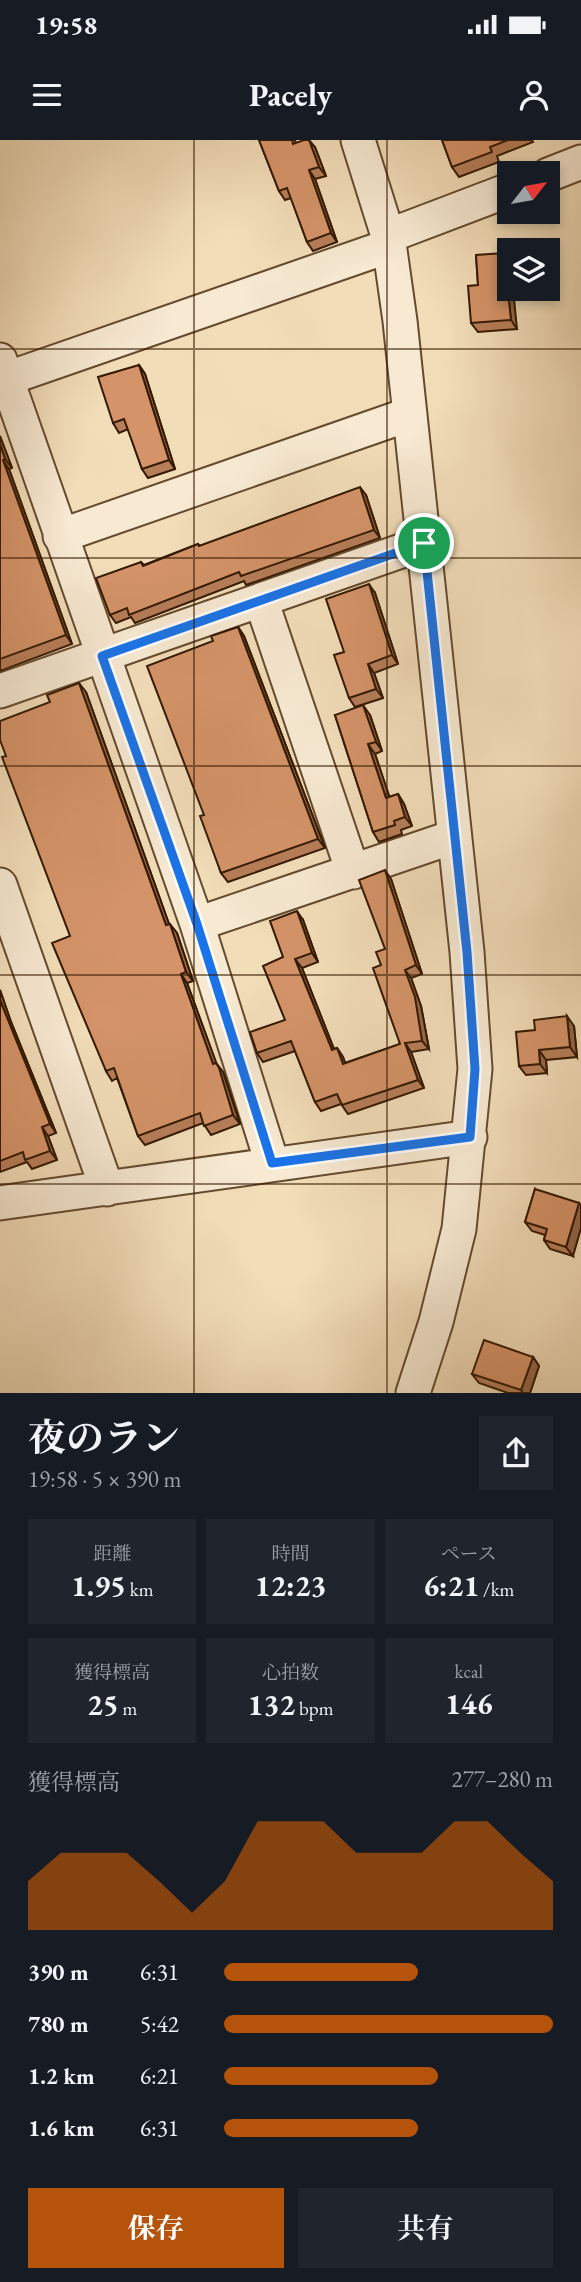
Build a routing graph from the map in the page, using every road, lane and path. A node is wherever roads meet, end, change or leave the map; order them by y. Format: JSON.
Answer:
{"nodes":[{"id":1,"x":358,"y":140,"type":"edge"},
{"id":2,"x":581,"y":162,"type":"edge"},
{"id":3,"x":560,"y":170,"type":"edge"},
{"id":4,"x":497,"y":195,"type":"edge"},
{"id":5,"x":388,"y":241,"type":"junction"},
{"id":6,"x":2,"y":373,"type":"edge"},
{"id":7,"x":410,"y":414,"type":"junction"},
{"id":8,"x":60,"y":536,"type":"junction"},
{"id":9,"x":424,"y":543,"type":"junction"},
{"id":10,"x":261,"y":600,"type":"junction"},
{"id":11,"x":102,"y":656,"type":"junction"},
{"id":12,"x":0,"y":691,"type":"edge"},
{"id":13,"x":453,"y":836,"type":"junction"},
{"id":14,"x":353,"y":872,"type":"junction"},
{"id":15,"x":0,"y":884,"type":"edge"},
{"id":16,"x":197,"y":924,"type":"junction"},
{"id":17,"x":470,"y":1137,"type":"junction"},
{"id":18,"x":272,"y":1163,"type":"junction"},
{"id":19,"x":107,"y":1189,"type":"junction"},
{"id":20,"x":0,"y":1203,"type":"edge"},
{"id":21,"x":413,"y":1393,"type":"edge"}],
"edges":[{"from":1,"to":5,"type":"street"},
{"from":2,"to":3,"type":"street"},
{"from":4,"to":5,"type":"street"},
{"from":5,"to":6,"type":"street"},
{"from":5,"to":7,"type":"street"},
{"from":6,"to":8,"type":"street"},
{"from":7,"to":8,"type":"street"},
{"from":7,"to":9,"type":"street"},
{"from":8,"to":11,"type":"street"},
{"from":9,"to":10,"type":"street"},
{"from":9,"to":13,"type":"street"},
{"from":10,"to":11,"type":"street"},
{"from":10,"to":14,"type":"street"},
{"from":11,"to":12,"type":"street"},
{"from":11,"to":16,"type":"street"},
{"from":13,"to":14,"type":"street"},
{"from":13,"to":17,"type":"street"},
{"from":14,"to":16,"type":"street"},
{"from":15,"to":19,"type":"street"},
{"from":16,"to":18,"type":"street"},
{"from":17,"to":18,"type":"street"},
{"from":17,"to":21,"type":"street"},
{"from":18,"to":19,"type":"street"},
{"from":19,"to":20,"type":"street"}]}
